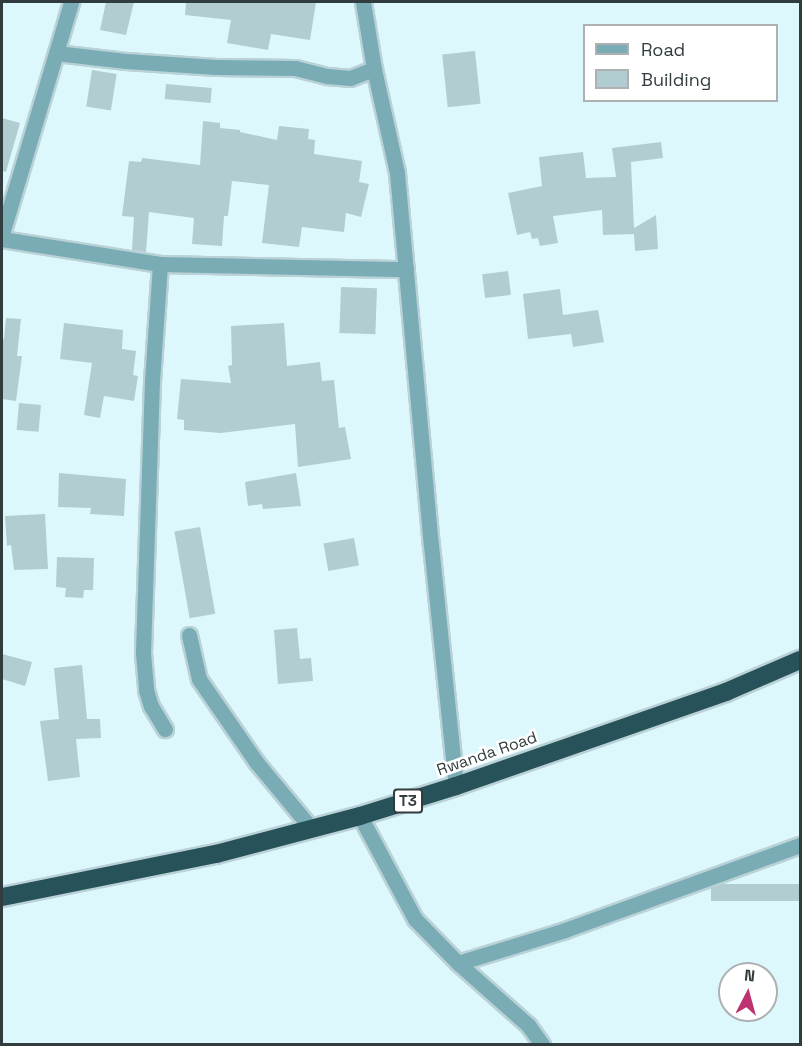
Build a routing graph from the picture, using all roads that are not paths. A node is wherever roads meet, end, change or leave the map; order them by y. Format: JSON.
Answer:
{"nodes":[{"id":1,"x":71,"y":2,"type":"edge"},
{"id":2,"x":363,"y":2,"type":"edge"},
{"id":3,"x":56,"y":52,"type":"junction"},
{"id":4,"x":374,"y":69,"type":"junction"},
{"id":5,"x":2,"y":234,"type":"edge"},
{"id":6,"x":2,"y":238,"type":"edge"},
{"id":7,"x":160,"y":264,"type":"junction"},
{"id":8,"x":406,"y":269,"type":"junction"},
{"id":9,"x":189,"y":635,"type":"dead end"},
{"id":10,"x":801,"y":660,"type":"edge"},
{"id":11,"x":165,"y":729,"type":"dead end"},
{"id":12,"x":456,"y":786,"type":"junction"},
{"id":13,"x":360,"y":816,"type":"junction"},
{"id":14,"x":311,"y":828,"type":"junction"},
{"id":15,"x":801,"y":845,"type":"edge"},
{"id":16,"x":2,"y":897,"type":"edge"},
{"id":17,"x":458,"y":963,"type":"junction"},
{"id":18,"x":542,"y":1044,"type":"edge"}],
"edges":[{"from":1,"to":3,"type":"street"},
{"from":2,"to":4,"type":"street"},
{"from":3,"to":4,"type":"street"},
{"from":3,"to":5,"type":"street"},
{"from":4,"to":8,"type":"street"},
{"from":6,"to":7,"type":"street"},
{"from":7,"to":8,"type":"street"},
{"from":7,"to":11,"type":"street"},
{"from":8,"to":12,"type":"street"},
{"from":9,"to":14,"type":"street"},
{"from":10,"to":12,"type":"highway","name":"Rwanda Road","number":"T3"},
{"from":12,"to":13,"type":"highway","name":"Rwanda Road","number":"T3"},
{"from":13,"to":14,"type":"highway","name":"Rwanda Road","number":"T3"},
{"from":13,"to":17,"type":"street"},
{"from":14,"to":16,"type":"highway","name":"Rwanda Road","number":"T3"},
{"from":15,"to":17,"type":"street"},
{"from":17,"to":18,"type":"street"}]}
